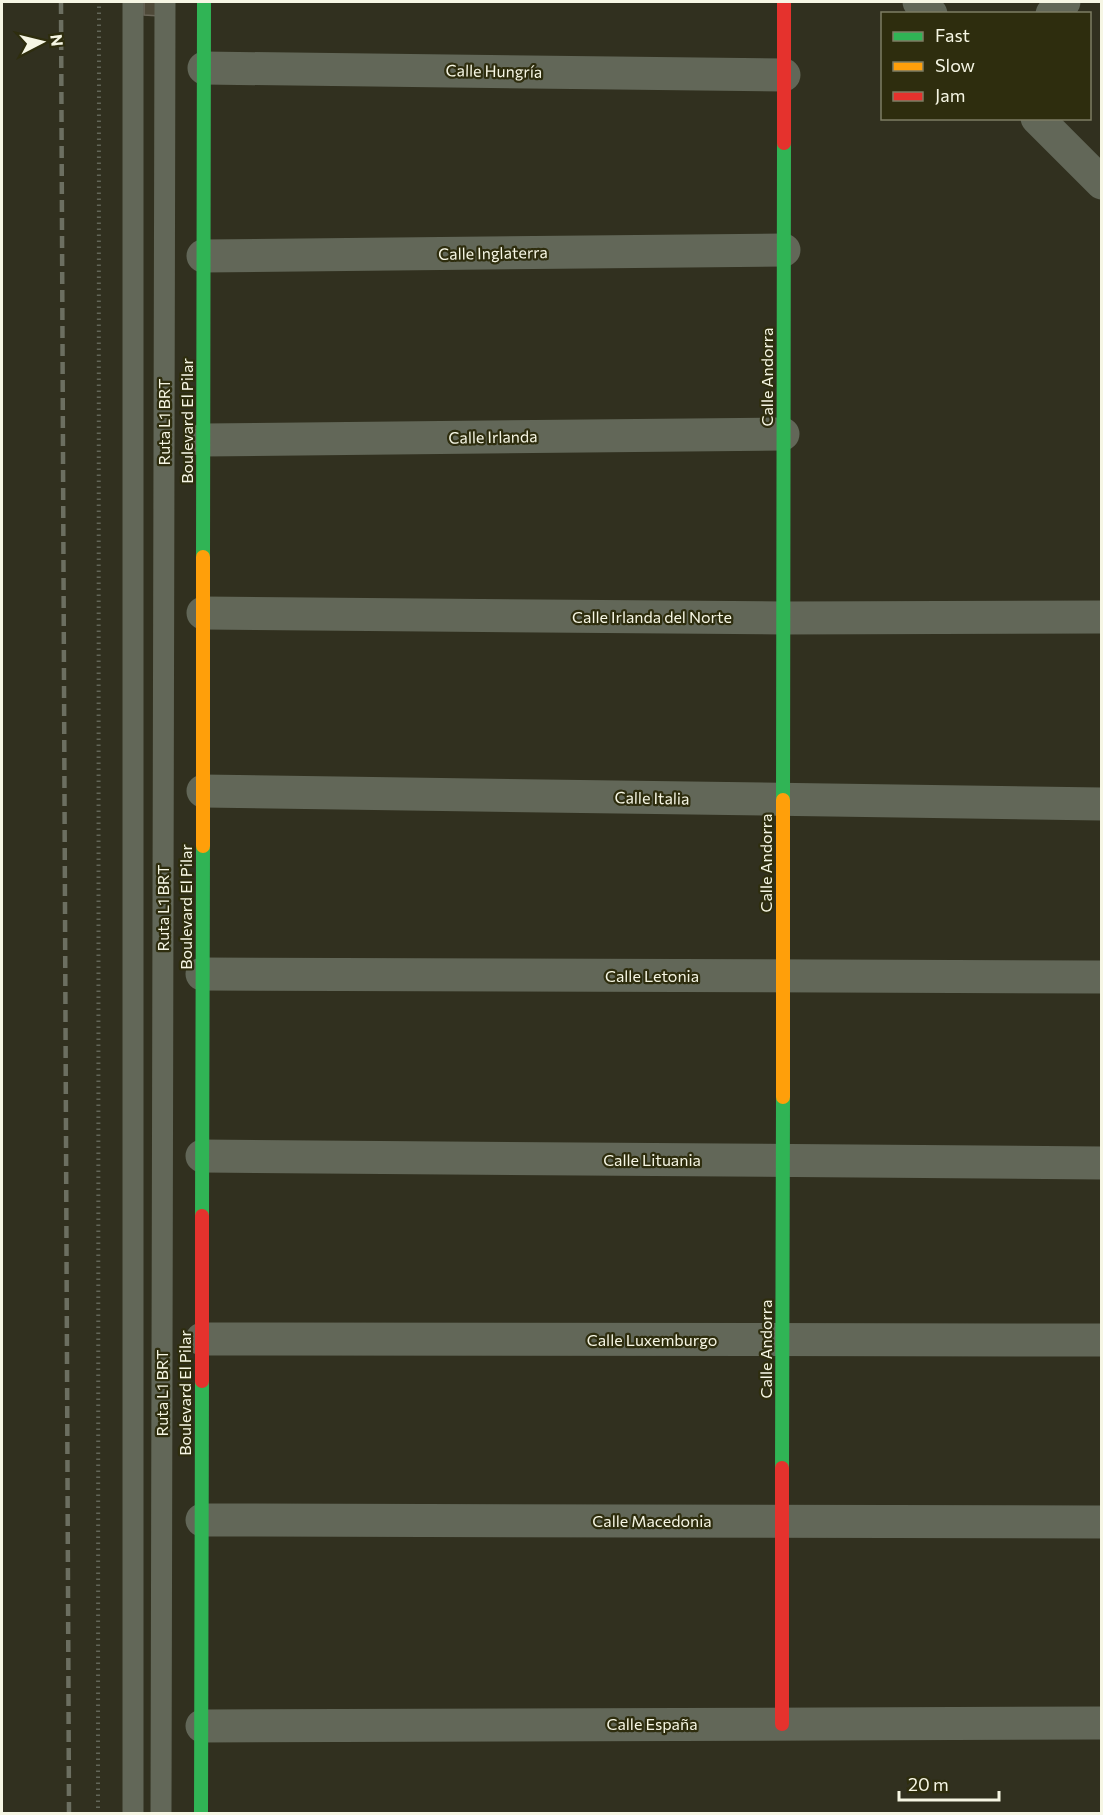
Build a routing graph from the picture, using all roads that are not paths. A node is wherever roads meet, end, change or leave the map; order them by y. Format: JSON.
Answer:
{"nodes":[{"id":1,"x":133,"y":2,"type":"edge"},
{"id":2,"x":165,"y":2,"type":"edge"},
{"id":3,"x":204,"y":2,"type":"edge"},
{"id":4,"x":784,"y":2,"type":"edge"},
{"id":5,"x":204,"y":68,"type":"junction"},
{"id":6,"x":784,"y":75,"type":"junction"},
{"id":7,"x":1039,"y":120,"type":"edge"},
{"id":8,"x":1101,"y":183,"type":"edge"},
{"id":9,"x":784,"y":250,"type":"junction"},
{"id":10,"x":203,"y":256,"type":"junction"},
{"id":11,"x":783,"y":434,"type":"junction"},
{"id":12,"x":203,"y":440,"type":"junction"},
{"id":13,"x":203,"y":613,"type":"junction"},
{"id":14,"x":1101,"y":617,"type":"edge"},
{"id":15,"x":783,"y":618,"type":"junction"},
{"id":16,"x":203,"y":791,"type":"junction"},
{"id":17,"x":783,"y":800,"type":"junction"},
{"id":18,"x":1101,"y":804,"type":"edge"},
{"id":19,"x":202,"y":974,"type":"junction"},
{"id":20,"x":783,"y":976,"type":"junction"},
{"id":21,"x":1101,"y":977,"type":"edge"},
{"id":22,"x":202,"y":1156,"type":"junction"},
{"id":23,"x":783,"y":1161,"type":"junction"},
{"id":24,"x":1101,"y":1163,"type":"edge"},
{"id":25,"x":202,"y":1339,"type":"junction"},
{"id":26,"x":783,"y":1340,"type":"junction"},
{"id":27,"x":1101,"y":1340,"type":"edge"},
{"id":28,"x":202,"y":1520,"type":"junction"},
{"id":29,"x":782,"y":1521,"type":"junction"},
{"id":30,"x":1101,"y":1522,"type":"edge"},
{"id":31,"x":1101,"y":1723,"type":"edge"},
{"id":32,"x":782,"y":1724,"type":"junction"},
{"id":33,"x":201,"y":1726,"type":"junction"},
{"id":34,"x":133,"y":1814,"type":"edge"},
{"id":35,"x":161,"y":1814,"type":"edge"},
{"id":36,"x":201,"y":1814,"type":"edge"}],
"edges":[{"from":1,"to":34,"type":"lane","name":"Ruta L1 BRT"},
{"from":2,"to":35,"type":"lane","name":"Ruta L1 BRT"},
{"from":3,"to":5,"type":"street","name":"Boulevard El Pilar"},
{"from":4,"to":6,"type":"street","name":"Calle Andorra"},
{"from":5,"to":6,"type":"street","name":"Calle Hungría"},
{"from":5,"to":10,"type":"street","name":"Boulevard El Pilar"},
{"from":6,"to":9,"type":"street","name":"Calle Andorra"},
{"from":7,"to":8,"type":"street"},
{"from":9,"to":10,"type":"street","name":"Calle Inglaterra"},
{"from":9,"to":11,"type":"street","name":"Calle Andorra"},
{"from":10,"to":12,"type":"street","name":"Boulevard El Pilar"},
{"from":11,"to":12,"type":"street","name":"Calle Irlanda"},
{"from":11,"to":15,"type":"street","name":"Calle Andorra"},
{"from":12,"to":13,"type":"street","name":"Boulevard El Pilar"},
{"from":13,"to":15,"type":"street","name":"Calle Irlanda del Norte"},
{"from":13,"to":16,"type":"street","name":"Boulevard El Pilar"},
{"from":14,"to":15,"type":"street","name":"Calle Irlanda del Norte"},
{"from":15,"to":17,"type":"street","name":"Calle Andorra"},
{"from":16,"to":17,"type":"street","name":"Calle Italia"},
{"from":16,"to":19,"type":"street","name":"Boulevard El Pilar"},
{"from":17,"to":18,"type":"street","name":"Calle Italia"},
{"from":17,"to":20,"type":"street","name":"Calle Andorra"},
{"from":19,"to":20,"type":"street","name":"Calle Letonia"},
{"from":19,"to":22,"type":"street","name":"Boulevard El Pilar"},
{"from":20,"to":21,"type":"street","name":"Calle Letonia"},
{"from":20,"to":23,"type":"street","name":"Calle Andorra"},
{"from":22,"to":23,"type":"street","name":"Calle Lituania"},
{"from":22,"to":25,"type":"street","name":"Boulevard El Pilar"},
{"from":23,"to":24,"type":"street","name":"Calle Lituania"},
{"from":23,"to":26,"type":"street","name":"Calle Andorra"},
{"from":25,"to":26,"type":"street","name":"Calle Luxemburgo"},
{"from":25,"to":28,"type":"street","name":"Boulevard El Pilar"},
{"from":26,"to":27,"type":"street","name":"Calle Luxemburgo"},
{"from":26,"to":29,"type":"street","name":"Calle Andorra"},
{"from":28,"to":29,"type":"street","name":"Calle Macedonia"},
{"from":28,"to":33,"type":"street","name":"Boulevard El Pilar"},
{"from":29,"to":30,"type":"street","name":"Calle Macedonia"},
{"from":29,"to":32,"type":"street","name":"Calle Andorra"},
{"from":31,"to":32,"type":"street","name":"Calle España"},
{"from":32,"to":33,"type":"street","name":"Calle España"},
{"from":33,"to":36,"type":"street","name":"Boulevard El Pilar"}]}
